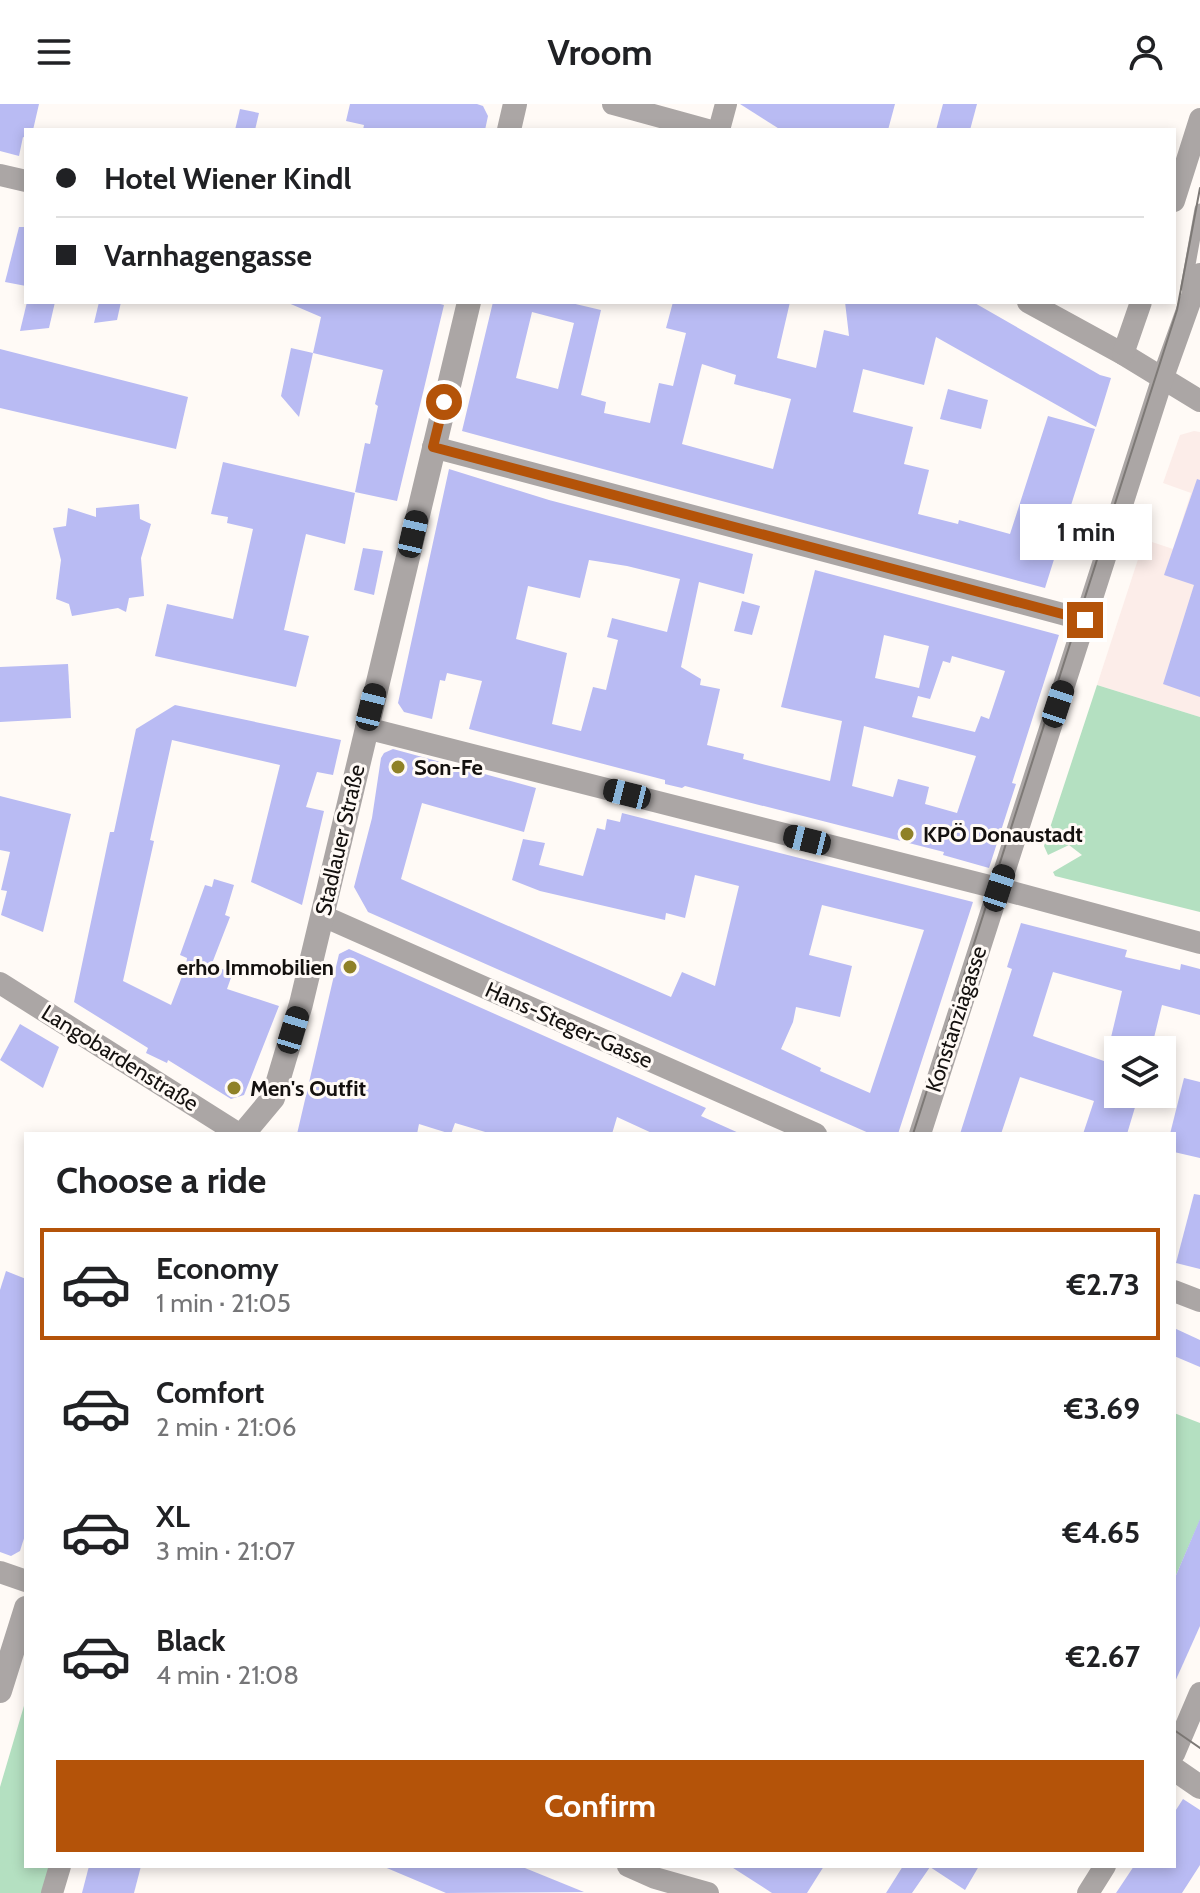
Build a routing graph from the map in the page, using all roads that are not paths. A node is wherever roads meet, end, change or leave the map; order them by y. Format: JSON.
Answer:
{"nodes":[{"id":1,"x":515,"y":104,"type":"edge"},
{"id":2,"x":613,"y":104,"type":"edge"},
{"id":3,"x":726,"y":104,"type":"edge"},
{"id":4,"x":1200,"y":119,"type":"edge"},
{"id":5,"x":509,"y":128,"type":"edge"},
{"id":6,"x":701,"y":128,"type":"edge"},
{"id":7,"x":720,"y":128,"type":"edge"},
{"id":8,"x":0,"y":175,"type":"edge"},
{"id":9,"x":24,"y":181,"type":"edge"},
{"id":10,"x":1176,"y":195,"type":"edge"},
{"id":11,"x":1200,"y":209,"type":"edge"},
{"id":12,"x":1200,"y":274,"type":"edge"},
{"id":13,"x":469,"y":304,"type":"edge"},
{"id":14,"x":1032,"y":304,"type":"edge"},
{"id":15,"x":1140,"y":304,"type":"edge"},
{"id":16,"x":1123,"y":354,"type":"junction"},
{"id":17,"x":1170,"y":357,"type":"junction"},
{"id":18,"x":1162,"y":380,"type":"junction"},
{"id":19,"x":1200,"y":401,"type":"edge"},
{"id":20,"x":433,"y":447,"type":"junction"},
{"id":21,"x":1085,"y":620,"type":"junction"},
{"id":22,"x":366,"y":728,"type":"junction"},
{"id":23,"x":999,"y":888,"type":"junction"},
{"id":24,"x":323,"y":916,"type":"junction"},
{"id":25,"x":1200,"y":943,"type":"edge"},
{"id":26,"x":0,"y":983,"type":"edge"},
{"id":27,"x":238,"y":1132,"type":"edge"},
{"id":28,"x":243,"y":1132,"type":"edge"},
{"id":29,"x":811,"y":1132,"type":"edge"},
{"id":30,"x":921,"y":1132,"type":"edge"},
{"id":31,"x":1176,"y":1292,"type":"edge"},
{"id":32,"x":1200,"y":1301,"type":"edge"},
{"id":33,"x":0,"y":1572,"type":"edge"},
{"id":34,"x":24,"y":1580,"type":"edge"},
{"id":35,"x":24,"y":1617,"type":"edge"},
{"id":36,"x":0,"y":1691,"type":"edge"},
{"id":37,"x":1200,"y":1693,"type":"edge"},
{"id":38,"x":1176,"y":1749,"type":"edge"},
{"id":39,"x":1176,"y":1770,"type":"edge"},
{"id":40,"x":1200,"y":1787,"type":"edge"},
{"id":41,"x":59,"y":1868,"type":"edge"},
{"id":42,"x":635,"y":1868,"type":"edge"},
{"id":43,"x":1104,"y":1868,"type":"edge"},
{"id":44,"x":678,"y":1881,"type":"edge"},
{"id":45,"x":52,"y":1893,"type":"edge"},
{"id":46,"x":708,"y":1893,"type":"edge"},
{"id":47,"x":1088,"y":1893,"type":"edge"}],
"edges":[{"from":1,"to":5,"type":"street"},
{"from":2,"to":6,"type":"street"},
{"from":3,"to":7,"type":"street"},
{"from":4,"to":10,"type":"street"},
{"from":8,"to":9,"type":"street"},
{"from":11,"to":17,"type":"lane","name":"Konstanziagasse"},
{"from":12,"to":17,"type":"street","name":"Konstanziagasse"},
{"from":13,"to":20,"type":"street","name":"Stadlauer Straße"},
{"from":14,"to":16,"type":"street"},
{"from":15,"to":16,"type":"street"},
{"from":16,"to":18,"type":"street"},
{"from":17,"to":18,"type":"street","name":"Konstanziagasse"},
{"from":18,"to":19,"type":"street"},
{"from":18,"to":21,"type":"street","name":"Konstanziagasse"},
{"from":20,"to":21,"type":"street"},
{"from":20,"to":22,"type":"street","name":"Stadlauer Straße"},
{"from":21,"to":23,"type":"street","name":"Konstanziagasse"},
{"from":22,"to":23,"type":"street"},
{"from":22,"to":24,"type":"street","name":"Stadlauer Straße"},
{"from":23,"to":25,"type":"street"},
{"from":23,"to":30,"type":"street","name":"Konstanziagasse"},
{"from":24,"to":28,"type":"street","name":"Stadlauer Straße"},
{"from":24,"to":29,"type":"street","name":"Hans-Steger-Gasse"},
{"from":26,"to":27,"type":"street","name":"Langobardenstraße"},
{"from":31,"to":32,"type":"street"},
{"from":33,"to":34,"type":"street"},
{"from":35,"to":36,"type":"street"},
{"from":37,"to":38,"type":"street"},
{"from":39,"to":40,"type":"street"},
{"from":41,"to":45,"type":"street"},
{"from":42,"to":44,"type":"street"},
{"from":43,"to":47,"type":"street"},
{"from":44,"to":46,"type":"street"}]}
